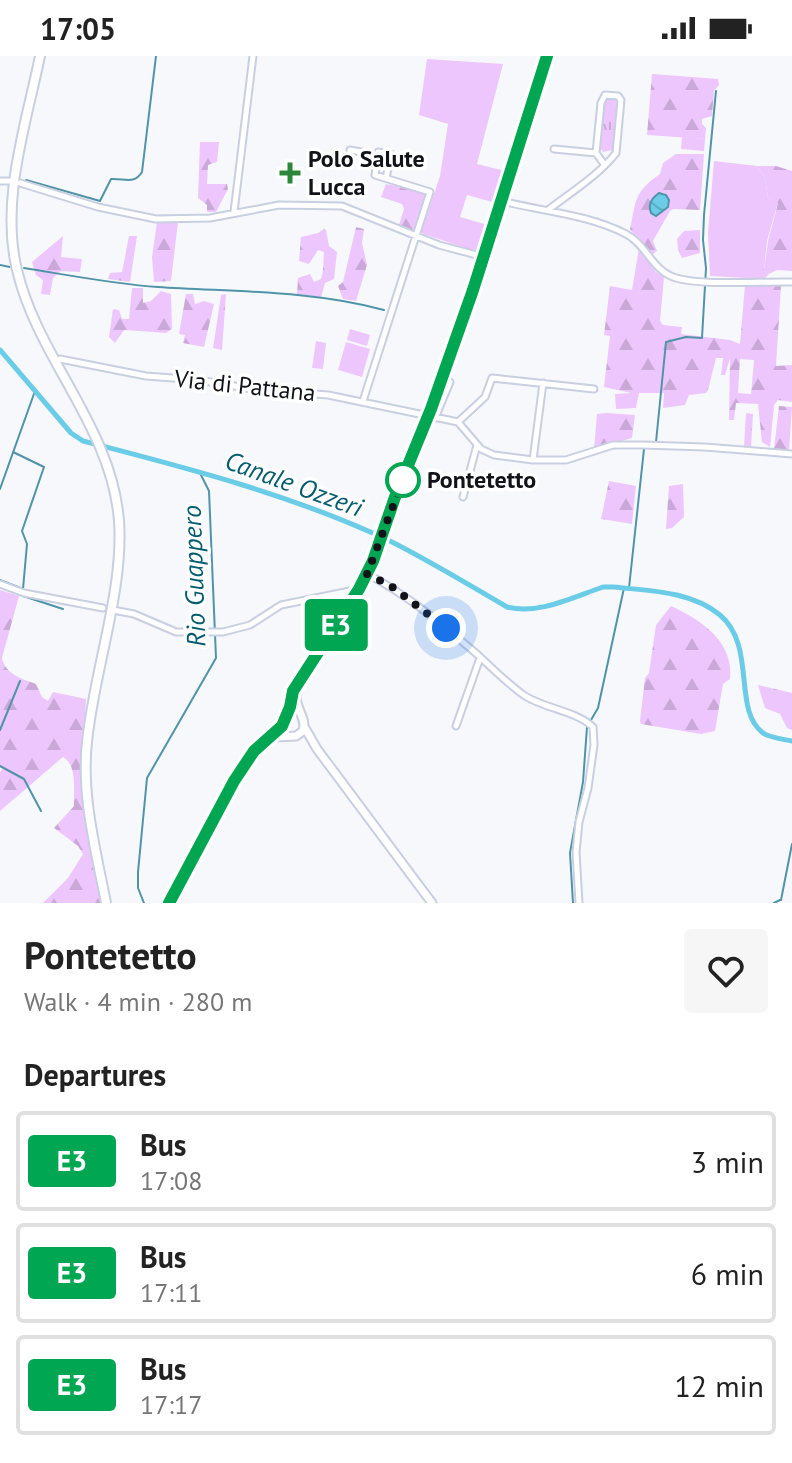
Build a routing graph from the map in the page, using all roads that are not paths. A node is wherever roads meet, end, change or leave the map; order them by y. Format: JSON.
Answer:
{"nodes":[{"id":1,"x":40,"y":56,"type":"edge"},
{"id":2,"x":253,"y":56,"type":"edge"},
{"id":3,"x":547,"y":56,"type":"edge"},
{"id":4,"x":554,"y":149,"type":"dead end"},
{"id":5,"x":350,"y":150,"type":"dead end"},
{"id":6,"x":596,"y":153,"type":"junction"},
{"id":7,"x":378,"y":155,"type":"junction"},
{"id":8,"x":604,"y":164,"type":"junction"},
{"id":9,"x":386,"y":178,"type":"junction"},
{"id":10,"x":0,"y":181,"type":"edge"},
{"id":11,"x":11,"y":181,"type":"dead end"},
{"id":12,"x":20,"y":183,"type":"dead end"},
{"id":13,"x":502,"y":201,"type":"junction"},
{"id":14,"x":547,"y":210,"type":"junction"},
{"id":15,"x":234,"y":212,"type":"junction"},
{"id":16,"x":416,"y":236,"type":"junction"},
{"id":17,"x":484,"y":257,"type":"junction"},
{"id":18,"x":792,"y":282,"type":"edge"},
{"id":19,"x":60,"y":359,"type":"dead end"},
{"id":20,"x":450,"y":382,"type":"dead end"},
{"id":21,"x":543,"y":383,"type":"junction"},
{"id":22,"x":594,"y":389,"type":"dead end"},
{"id":23,"x":363,"y":401,"type":"junction"},
{"id":24,"x":432,"y":417,"type":"junction"},
{"id":25,"x":458,"y":422,"type":"junction"},
{"id":26,"x":478,"y":444,"type":"junction"},
{"id":27,"x":792,"y":454,"type":"edge"},
{"id":28,"x":533,"y":460,"type":"junction"},
{"id":29,"x":463,"y":497,"type":"dead end"},
{"id":30,"x":367,"y":574,"type":"junction"},
{"id":31,"x":2,"y":585,"type":"edge"},
{"id":32,"x":359,"y":589,"type":"junction"},
{"id":33,"x":341,"y":597,"type":"junction"},
{"id":34,"x":351,"y":602,"type":"junction"},
{"id":35,"x":103,"y":608,"type":"dead end"},
{"id":36,"x":113,"y":610,"type":"dead end"},
{"id":37,"x":342,"y":615,"type":"junction"},
{"id":38,"x":480,"y":658,"type":"junction"},
{"id":39,"x":299,"y":682,"type":"junction"},
{"id":40,"x":287,"y":716,"type":"junction"},
{"id":41,"x":301,"y":716,"type":"junction"},
{"id":42,"x":282,"y":726,"type":"junction"},
{"id":43,"x":456,"y":726,"type":"dead end"},
{"id":44,"x":305,"y":728,"type":"junction"},
{"id":45,"x":294,"y":736,"type":"junction"},
{"id":46,"x":269,"y":738,"type":"junction"},
{"id":47,"x":317,"y":749,"type":"junction"},
{"id":48,"x":106,"y":903,"type":"edge"},
{"id":49,"x":169,"y":903,"type":"edge"},
{"id":50,"x":432,"y":903,"type":"edge"},
{"id":51,"x":579,"y":903,"type":"edge"}],
"edges":[{"from":1,"to":48,"type":"main road"},
{"from":2,"to":15,"type":"street"},
{"from":3,"to":13,"type":"main road"},
{"from":4,"to":6,"type":"street"},
{"from":5,"to":7,"type":"street"},
{"from":6,"to":8,"type":"street"},
{"from":6,"to":8,"type":"street"},
{"from":7,"to":9,"type":"street"},
{"from":7,"to":9,"type":"street"},
{"from":8,"to":14,"type":"street"},
{"from":9,"to":16,"type":"street"},
{"from":10,"to":11,"type":"street"},
{"from":12,"to":15,"type":"street"},
{"from":13,"to":14,"type":"street"},
{"from":13,"to":17,"type":"main road"},
{"from":14,"to":18,"type":"street"},
{"from":15,"to":16,"type":"street"},
{"from":16,"to":17,"type":"street"},
{"from":16,"to":23,"type":"street"},
{"from":17,"to":24,"type":"main road"},
{"from":19,"to":23,"type":"street","name":"Via di Pattana"},
{"from":20,"to":24,"type":"street"},
{"from":21,"to":22,"type":"street"},
{"from":21,"to":25,"type":"street"},
{"from":21,"to":28,"type":"street"},
{"from":23,"to":24,"type":"street","name":"Via di Pattana"},
{"from":24,"to":25,"type":"street","name":"Via di Pattana"},
{"from":24,"to":30,"type":"main road"},
{"from":25,"to":26,"type":"street"},
{"from":26,"to":28,"type":"street"},
{"from":26,"to":29,"type":"street"},
{"from":27,"to":28,"type":"street"},
{"from":30,"to":32,"type":"main road"},
{"from":30,"to":38,"type":"street"},
{"from":31,"to":35,"type":"street"},
{"from":32,"to":33,"type":"street"},
{"from":32,"to":34,"type":"main road"},
{"from":33,"to":34,"type":"street"},
{"from":33,"to":36,"type":"street"},
{"from":33,"to":37,"type":"street"},
{"from":34,"to":37,"type":"main road"},
{"from":37,"to":39,"type":"main road"},
{"from":38,"to":43,"type":"street"},
{"from":38,"to":51,"type":"street"},
{"from":39,"to":40,"type":"main road"},
{"from":39,"to":41,"type":"main road"},
{"from":40,"to":41,"type":"main road"},
{"from":40,"to":42,"type":"main road"},
{"from":41,"to":44,"type":"main road"},
{"from":42,"to":45,"type":"main road"},
{"from":42,"to":46,"type":"main road"},
{"from":44,"to":45,"type":"main road"},
{"from":44,"to":47,"type":"main road"},
{"from":45,"to":46,"type":"main road"},
{"from":45,"to":47,"type":"main road"},
{"from":46,"to":49,"type":"main road"},
{"from":47,"to":50,"type":"main road"}]}
